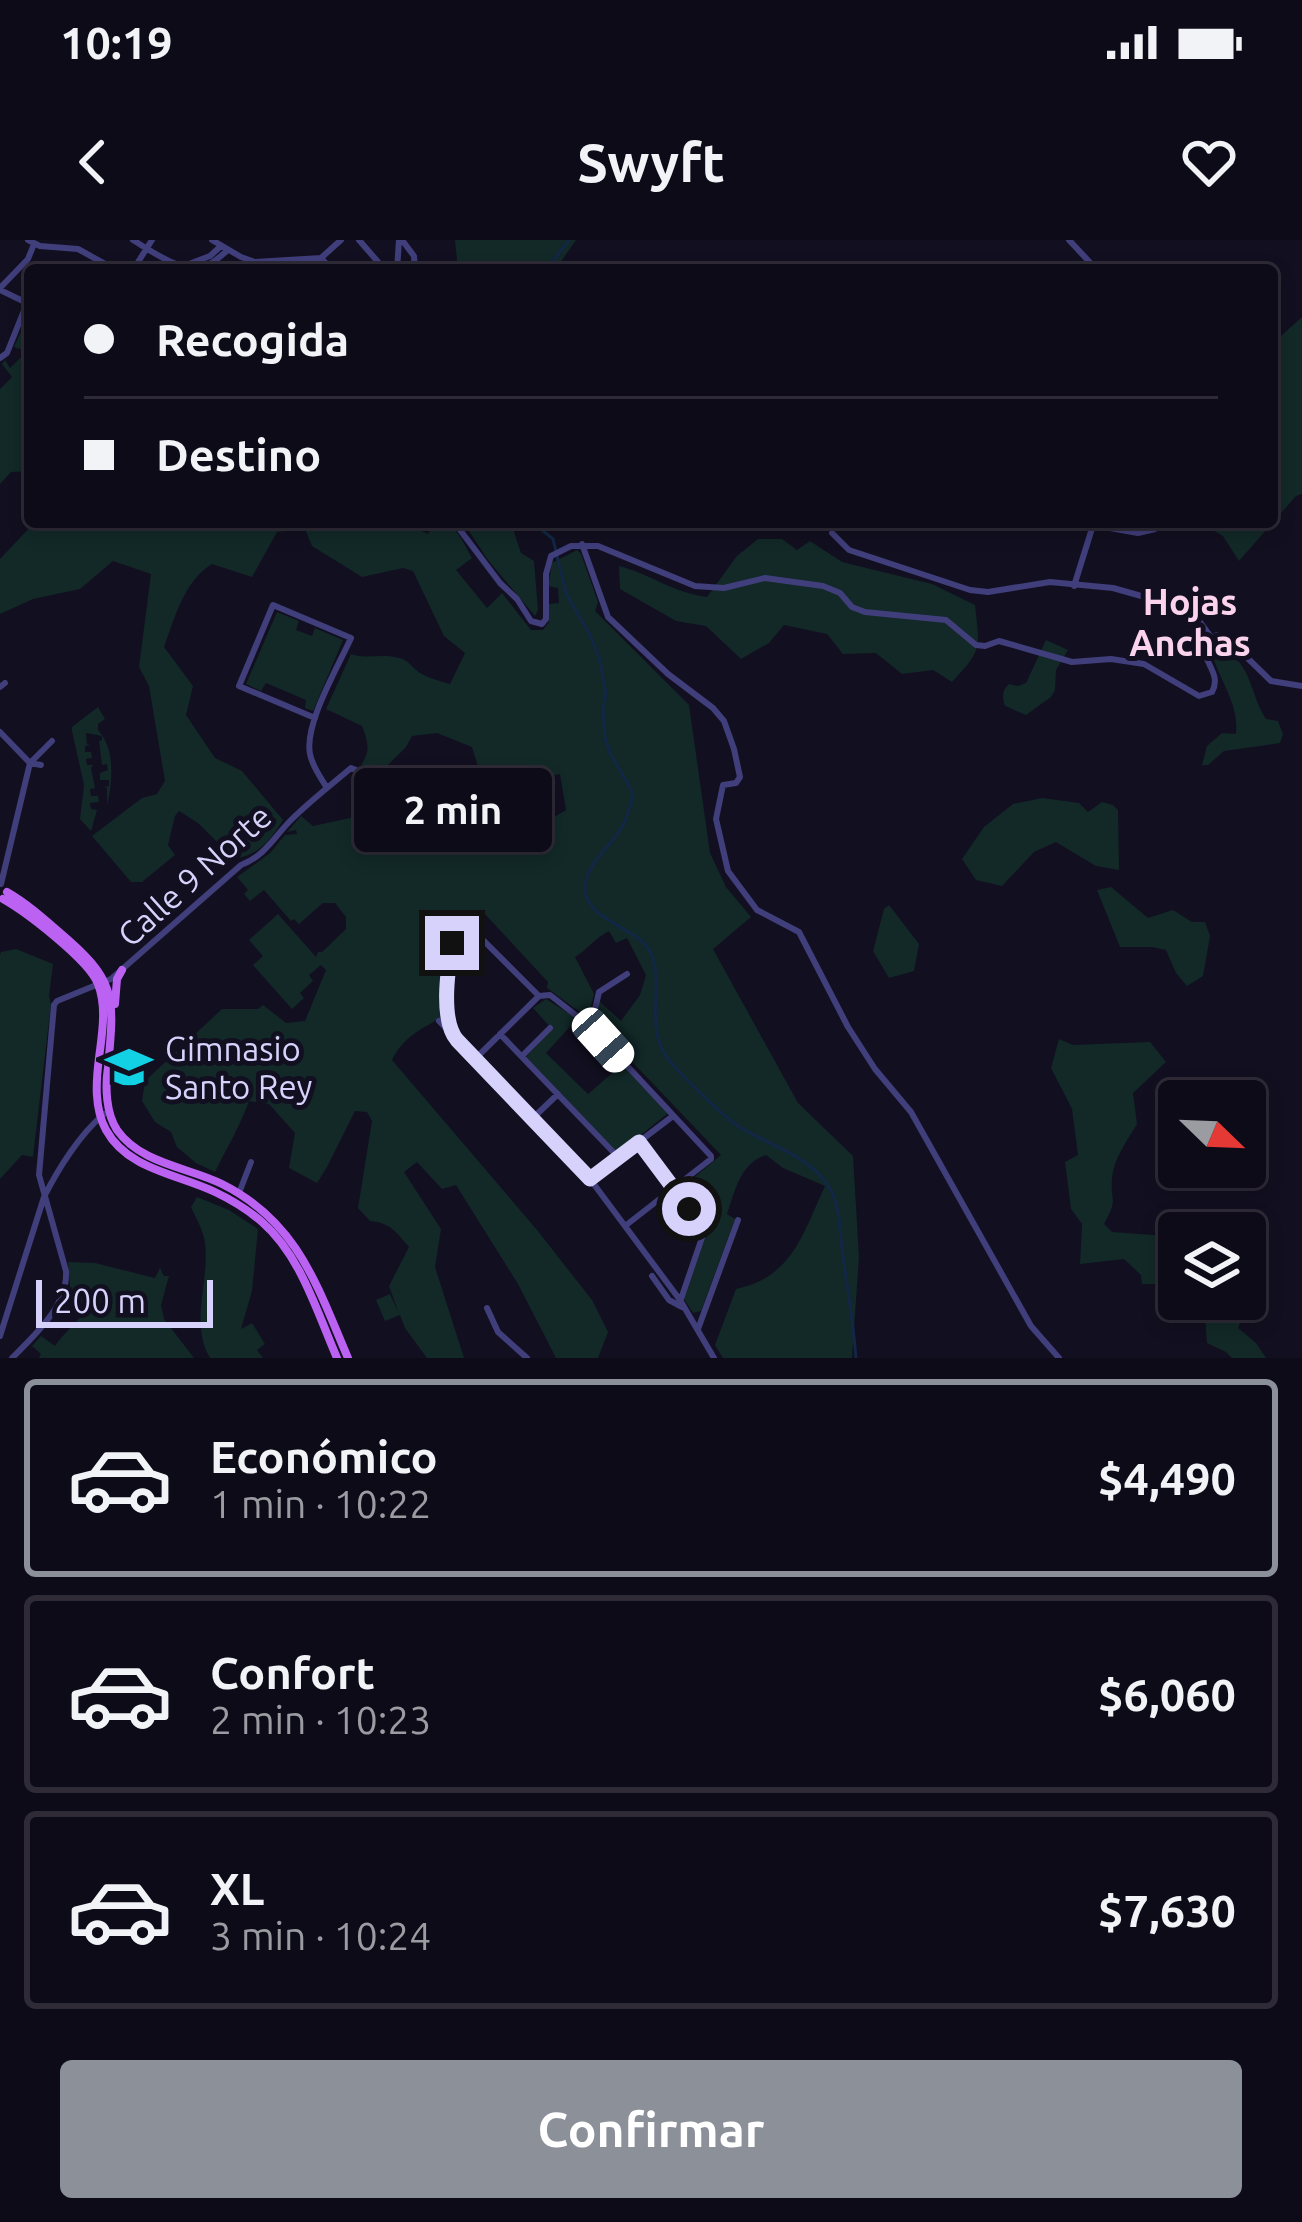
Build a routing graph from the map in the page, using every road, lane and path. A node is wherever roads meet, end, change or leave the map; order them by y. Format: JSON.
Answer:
{"nodes":[{"id":1,"x":133,"y":240,"type":"edge"},
{"id":2,"x":212,"y":240,"type":"edge"},
{"id":3,"x":341,"y":240,"type":"edge"},
{"id":4,"x":359,"y":240,"type":"edge"},
{"id":5,"x":1069,"y":240,"type":"edge"},
{"id":6,"x":31,"y":242,"type":"edge"},
{"id":7,"x":149,"y":244,"type":"edge"},
{"id":8,"x":225,"y":248,"type":"junction"},
{"id":9,"x":321,"y":258,"type":"junction"},
{"id":10,"x":105,"y":264,"type":"edge"},
{"id":11,"x":180,"y":264,"type":"edge"},
{"id":12,"x":191,"y":264,"type":"edge"},
{"id":13,"x":326,"y":264,"type":"edge"},
{"id":14,"x":381,"y":264,"type":"edge"},
{"id":15,"x":1091,"y":264,"type":"edge"},
{"id":16,"x":0,"y":289,"type":"edge"},
{"id":17,"x":24,"y":309,"type":"edge"},
{"id":18,"x":2,"y":354,"type":"edge"},
{"id":19,"x":458,"y":528,"type":"edge"},
{"id":20,"x":1092,"y":528,"type":"edge"},
{"id":21,"x":1112,"y":528,"type":"edge"},
{"id":22,"x":1154,"y":529,"type":"dead end"},
{"id":23,"x":832,"y":532,"type":"dead end"},
{"id":24,"x":581,"y":544,"type":"junction"},
{"id":25,"x":1074,"y":586,"type":"junction"},
{"id":26,"x":1211,"y":637,"type":"junction"},
{"id":27,"x":1302,"y":686,"type":"edge"},
{"id":28,"x":315,"y":718,"type":"junction"},
{"id":29,"x":0,"y":732,"type":"edge"},
{"id":30,"x":52,"y":741,"type":"dead end"},
{"id":31,"x":30,"y":764,"type":"junction"},
{"id":32,"x":41,"y":765,"type":"dead end"},
{"id":33,"x":356,"y":770,"type":"dead end"},
{"id":34,"x":327,"y":788,"type":"junction"},
{"id":35,"x":2,"y":892,"type":"edge"},
{"id":36,"x":122,"y":970,"type":"junction"},
{"id":37,"x":627,"y":974,"type":"dead end"},
{"id":38,"x":102,"y":983,"type":"junction"},
{"id":39,"x":539,"y":996,"type":"junction"},
{"id":40,"x":112,"y":1018,"type":"junction"},
{"id":41,"x":439,"y":1021,"type":"dead end"},
{"id":42,"x":591,"y":1027,"type":"junction"},
{"id":43,"x":550,"y":1028,"type":"dead end"},
{"id":44,"x":449,"y":1030,"type":"junction"},
{"id":45,"x":500,"y":1034,"type":"junction"},
{"id":46,"x":521,"y":1056,"type":"junction"},
{"id":47,"x":475,"y":1058,"type":"junction"},
{"id":48,"x":558,"y":1094,"type":"junction"},
{"id":49,"x":105,"y":1114,"type":"junction"},
{"id":50,"x":674,"y":1115,"type":"junction"},
{"id":51,"x":532,"y":1118,"type":"junction"},
{"id":52,"x":639,"y":1142,"type":"junction"},
{"id":53,"x":618,"y":1157,"type":"junction"},
{"id":54,"x":251,"y":1162,"type":"dead end"},
{"id":55,"x":590,"y":1179,"type":"junction"},
{"id":56,"x":675,"y":1189,"type":"junction"},
{"id":57,"x":238,"y":1193,"type":"junction"},
{"id":58,"x":44,"y":1197,"type":"junction"},
{"id":59,"x":738,"y":1220,"type":"dead end"},
{"id":60,"x":625,"y":1226,"type":"junction"},
{"id":61,"x":652,"y":1276,"type":"dead end"},
{"id":62,"x":683,"y":1304,"type":"junction"},
{"id":63,"x":487,"y":1308,"type":"dead end"},
{"id":64,"x":698,"y":1329,"type":"junction"},
{"id":65,"x":0,"y":1336,"type":"edge"},
{"id":66,"x":12,"y":1358,"type":"edge"},
{"id":67,"x":337,"y":1358,"type":"edge"},
{"id":68,"x":348,"y":1358,"type":"edge"},
{"id":69,"x":526,"y":1358,"type":"edge"},
{"id":70,"x":715,"y":1358,"type":"edge"},
{"id":71,"x":1059,"y":1358,"type":"edge"}],
"edges":[{"from":1,"to":7,"type":"street"},
{"from":2,"to":8,"type":"street"},
{"from":3,"to":9,"type":"street"},
{"from":4,"to":14,"type":"street"},
{"from":5,"to":15,"type":"street"},
{"from":6,"to":10,"type":"street"},
{"from":6,"to":16,"type":"street"},
{"from":7,"to":11,"type":"street"},
{"from":8,"to":9,"type":"street"},
{"from":8,"to":12,"type":"street"},
{"from":9,"to":13,"type":"street"},
{"from":17,"to":18,"type":"street"},
{"from":19,"to":24,"type":"street"},
{"from":20,"to":25,"type":"street"},
{"from":21,"to":22,"type":"street"},
{"from":23,"to":25,"type":"street"},
{"from":24,"to":26,"type":"street"},
{"from":24,"to":71,"type":"street"},
{"from":25,"to":26,"type":"street"},
{"from":26,"to":27,"type":"street"},
{"from":28,"to":28,"type":"street"},
{"from":28,"to":34,"type":"street"},
{"from":29,"to":31,"type":"street"},
{"from":30,"to":31,"type":"street"},
{"from":31,"to":32,"type":"street"},
{"from":31,"to":35,"type":"street"},
{"from":33,"to":34,"type":"street","name":"Calle 9 Norte"},
{"from":34,"to":36,"type":"street","name":"Calle 9 Norte"},
{"from":35,"to":38,"type":"main road"},
{"from":36,"to":38,"type":"street","name":"Calle 9 Norte"},
{"from":36,"to":40,"type":"main road"},
{"from":37,"to":42,"type":"street"},
{"from":38,"to":40,"type":"main road"},
{"from":38,"to":49,"type":"main road"},
{"from":38,"to":58,"type":"street","name":"Calle 9 Norte"},
{"from":39,"to":42,"type":"street"},
{"from":39,"to":44,"type":"street"},
{"from":39,"to":45,"type":"street"},
{"from":40,"to":49,"type":"main road"},
{"from":41,"to":44,"type":"street"},
{"from":42,"to":50,"type":"street"},
{"from":43,"to":46,"type":"street"},
{"from":44,"to":47,"type":"street"},
{"from":45,"to":46,"type":"street"},
{"from":45,"to":47,"type":"street"},
{"from":46,"to":48,"type":"street"},
{"from":47,"to":51,"type":"street"},
{"from":48,"to":51,"type":"street"},
{"from":48,"to":53,"type":"street"},
{"from":49,"to":57,"type":"main road"},
{"from":49,"to":58,"type":"street"},
{"from":49,"to":67,"type":"main road"},
{"from":50,"to":52,"type":"street"},
{"from":50,"to":56,"type":"street"},
{"from":51,"to":55,"type":"street"},
{"from":52,"to":53,"type":"street"},
{"from":52,"to":56,"type":"street"},
{"from":53,"to":55,"type":"street"},
{"from":54,"to":57,"type":"street"},
{"from":55,"to":60,"type":"street"},
{"from":56,"to":60,"type":"street"},
{"from":56,"to":62,"type":"street"},
{"from":57,"to":68,"type":"main road"},
{"from":58,"to":65,"type":"street"},
{"from":58,"to":66,"type":"street"},
{"from":59,"to":64,"type":"street"},
{"from":60,"to":62,"type":"street"},
{"from":61,"to":62,"type":"street"},
{"from":62,"to":64,"type":"street"},
{"from":63,"to":69,"type":"street"},
{"from":64,"to":70,"type":"street"}]}
